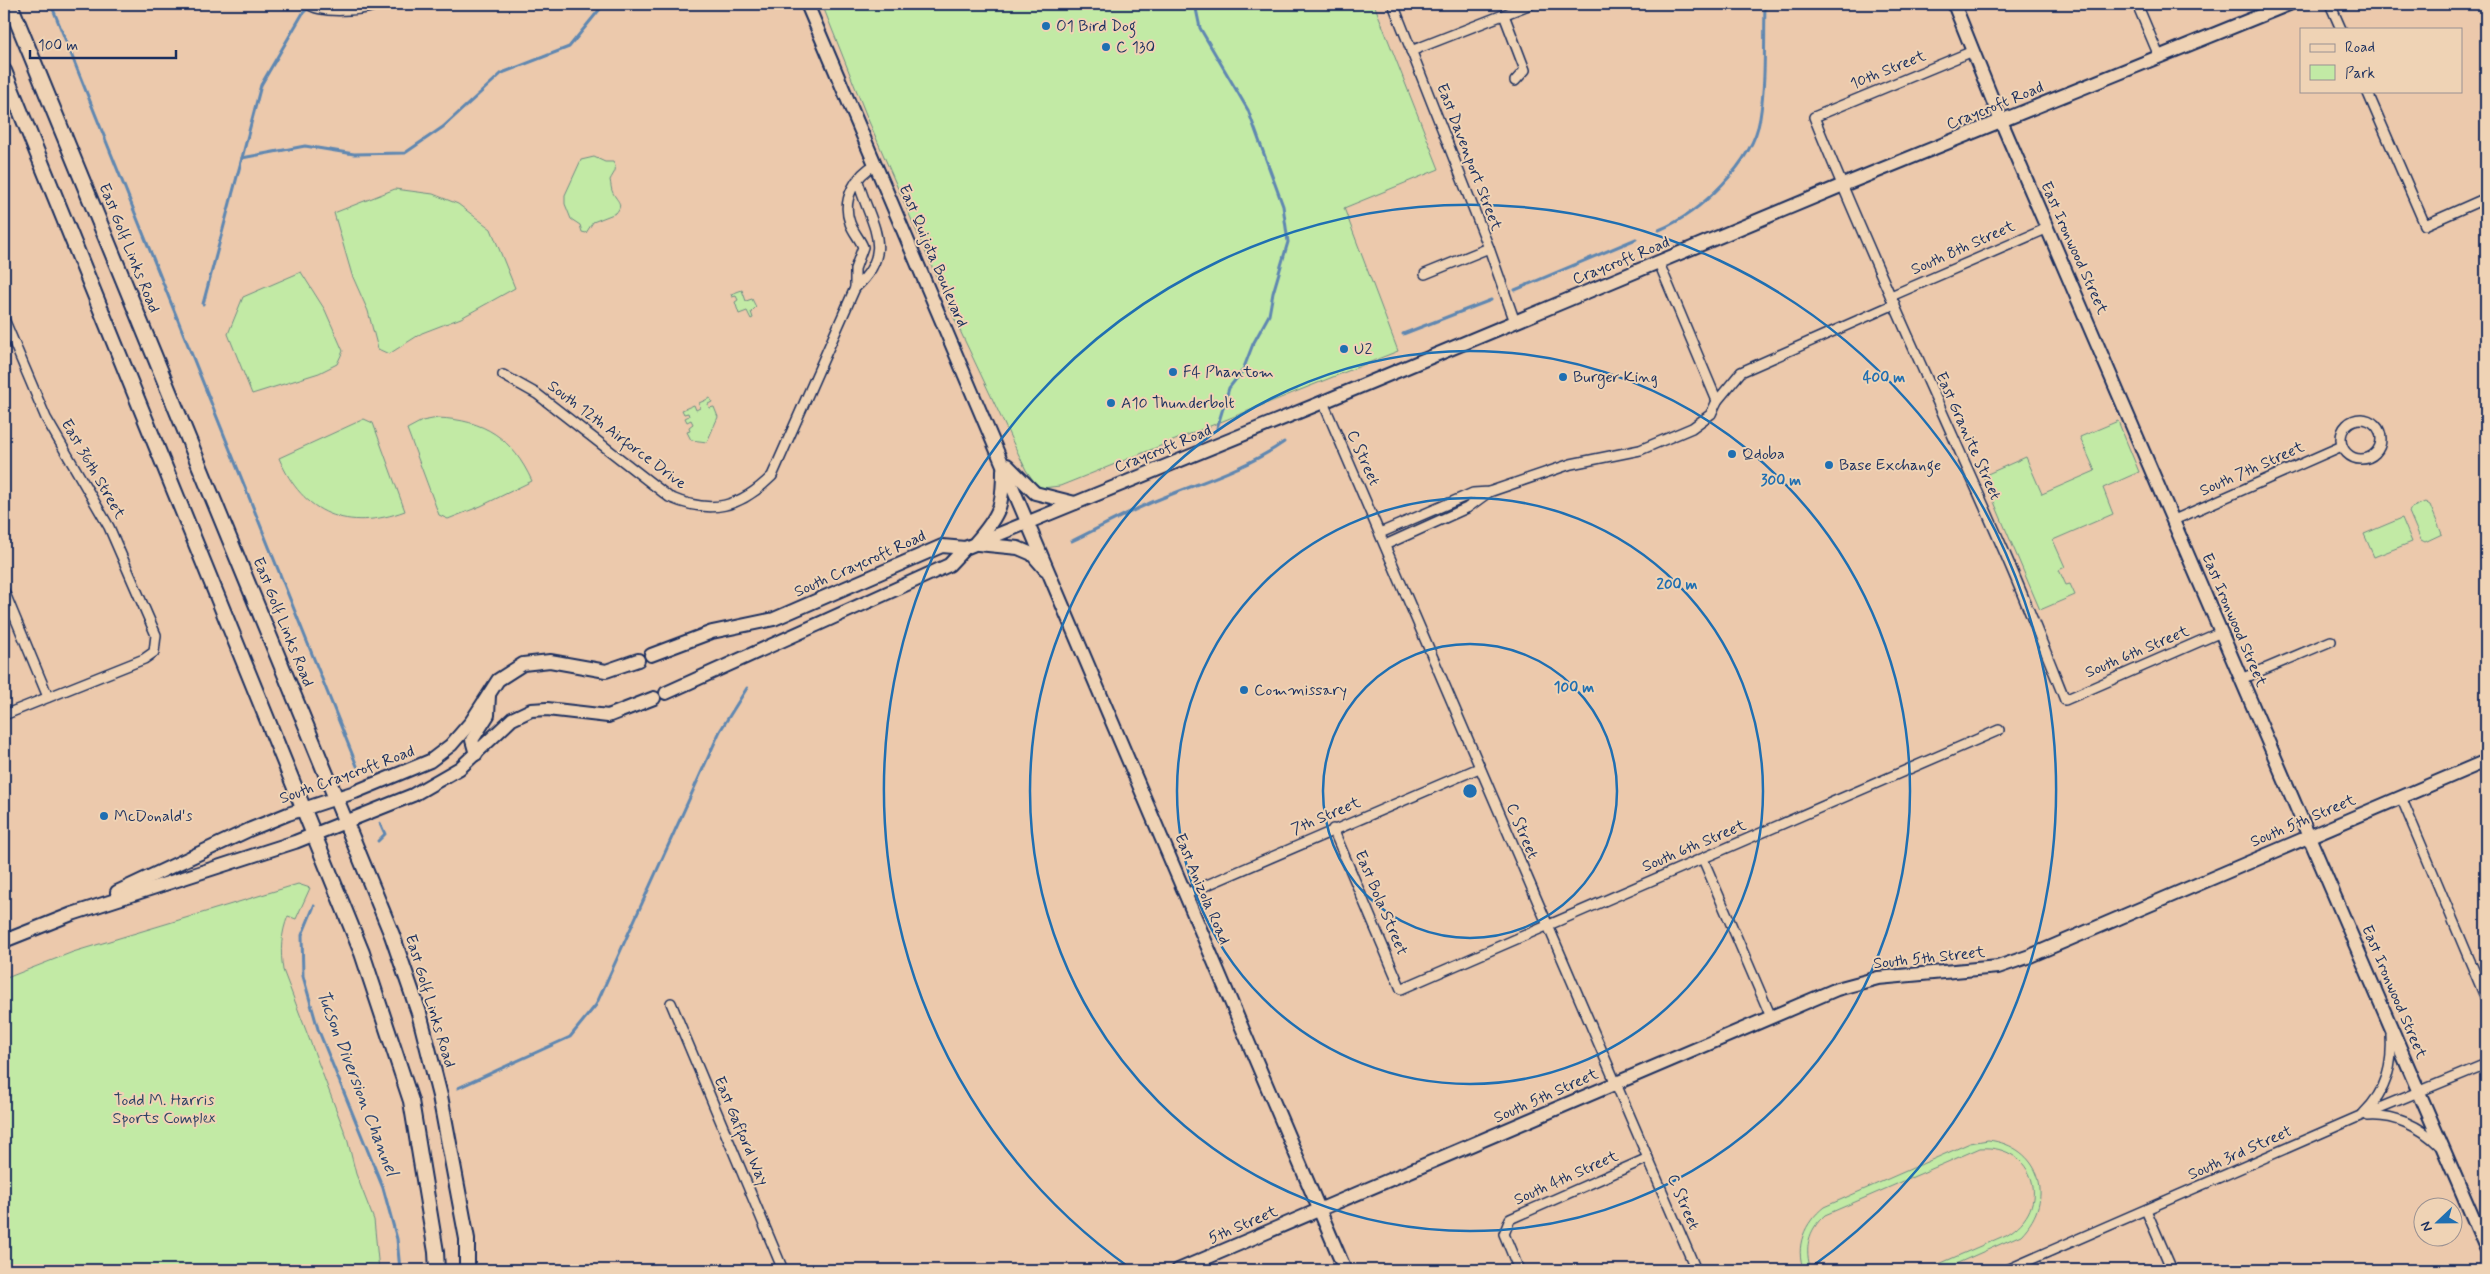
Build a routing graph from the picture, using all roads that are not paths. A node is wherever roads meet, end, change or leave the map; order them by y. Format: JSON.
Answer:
{"nodes":[{"id":1,"x":10,"y":4,"type":"edge"},
{"id":2,"x":308,"y":4,"type":"edge"},
{"id":3,"x":379,"y":4,"type":"edge"},
{"id":4,"x":808,"y":4,"type":"edge"},
{"id":5,"x":1393,"y":4,"type":"edge"},
{"id":6,"x":1531,"y":4,"type":"edge"},
{"id":7,"x":1954,"y":4,"type":"edge"},
{"id":8,"x":2137,"y":4,"type":"edge"},
{"id":9,"x":2289,"y":4,"type":"edge"},
{"id":10,"x":2330,"y":4,"type":"edge"},
{"id":11,"x":1504,"y":15,"type":"junction"},
{"id":12,"x":2341,"y":28,"type":"edge"},
{"id":13,"x":1411,"y":51,"type":"junction"},
{"id":14,"x":1973,"y":51,"type":"junction"},
{"id":15,"x":2159,"y":56,"type":"junction"},
{"id":16,"x":4,"y":71,"type":"edge"},
{"id":17,"x":1515,"y":82,"type":"dead end"},
{"id":18,"x":2367,"y":92,"type":"edge"},
{"id":19,"x":1814,"y":117,"type":"joint"},
{"id":20,"x":2001,"y":121,"type":"junction"},
{"id":21,"x":876,"y":164,"type":"junction"},
{"id":22,"x":858,"y":181,"type":"junction"},
{"id":23,"x":1842,"y":185,"type":"junction"},
{"id":24,"x":2486,"y":198,"type":"edge"},
{"id":25,"x":2048,"y":228,"type":"junction"},
{"id":26,"x":1488,"y":248,"type":"junction"},
{"id":27,"x":1659,"y":263,"type":"junction"},
{"id":28,"x":1424,"y":274,"type":"dead end"},
{"id":29,"x":855,"y":288,"type":"junction"},
{"id":30,"x":1893,"y":300,"type":"junction"},
{"id":31,"x":4,"y":319,"type":"edge"},
{"id":32,"x":1515,"y":322,"type":"junction"},
{"id":33,"x":503,"y":375,"type":"dead end"},
{"id":34,"x":1717,"y":401,"type":"junction"},
{"id":35,"x":1323,"y":402,"type":"junction"},
{"id":36,"x":2342,"y":446,"type":"junction"},
{"id":37,"x":1003,"y":462,"type":"junction"},
{"id":38,"x":1489,"y":492,"type":"junction"},
{"id":39,"x":1075,"y":503,"type":"junction"},
{"id":40,"x":2174,"y":520,"type":"junction"},
{"id":41,"x":1028,"y":522,"type":"junction"},
{"id":42,"x":1380,"y":533,"type":"junction"},
{"id":43,"x":1385,"y":545,"type":"junction"},
{"id":44,"x":970,"y":546,"type":"junction"},
{"id":45,"x":1051,"y":576,"type":"junction"},
{"id":46,"x":4,"y":591,"type":"edge"},
{"id":47,"x":2222,"y":632,"type":"junction"},
{"id":48,"x":2331,"y":641,"type":"dead end"},
{"id":49,"x":651,"y":655,"type":"dead end"},
{"id":50,"x":638,"y":660,"type":"dead end"},
{"id":51,"x":2241,"y":679,"type":"junction"},
{"id":52,"x":489,"y":692,"type":"junction"},
{"id":53,"x":666,"y":693,"type":"dead end"},
{"id":54,"x":48,"y":697,"type":"junction"},
{"id":55,"x":654,"y":698,"type":"dead end"},
{"id":56,"x":2065,"y":700,"type":"joint"},
{"id":57,"x":4,"y":715,"type":"edge"},
{"id":58,"x":1999,"y":730,"type":"dead end"},
{"id":59,"x":476,"y":754,"type":"junction"},
{"id":60,"x":2486,"y":761,"type":"edge"},
{"id":61,"x":1479,"y":768,"type":"junction"},
{"id":62,"x":2401,"y":797,"type":"junction"},
{"id":63,"x":336,"y":798,"type":"junction"},
{"id":64,"x":303,"y":810,"type":"junction"},
{"id":65,"x":346,"y":822,"type":"junction"},
{"id":66,"x":1333,"y":829,"type":"junction"},
{"id":67,"x":314,"y":835,"type":"junction"},
{"id":68,"x":2310,"y":836,"type":"junction"},
{"id":69,"x":1703,"y":859,"type":"junction"},
{"id":70,"x":1186,"y":894,"type":"junction"},
{"id":71,"x":72,"y":914,"type":"junction"},
{"id":72,"x":1546,"y":925,"type":"junction"},
{"id":73,"x":4,"y":941,"type":"edge"},
{"id":74,"x":1401,"y":989,"type":"joint"},
{"id":75,"x":2486,"y":999,"type":"edge"},
{"id":76,"x":671,"y":1003,"type":"dead end"},
{"id":77,"x":1771,"y":1017,"type":"junction"},
{"id":78,"x":2390,"y":1023,"type":"junction"},
{"id":79,"x":2486,"y":1064,"type":"edge"},
{"id":80,"x":1616,"y":1083,"type":"junction"},
{"id":81,"x":2419,"y":1092,"type":"junction"},
{"id":82,"x":2360,"y":1116,"type":"junction"},
{"id":83,"x":2444,"y":1150,"type":"junction"},
{"id":84,"x":1648,"y":1158,"type":"junction"},
{"id":85,"x":1321,"y":1210,"type":"junction"},
{"id":86,"x":2146,"y":1210,"type":"junction"},
{"id":87,"x":2486,"y":1248,"type":"edge"},
{"id":88,"x":436,"y":1270,"type":"edge"},
{"id":89,"x":467,"y":1270,"type":"edge"},
{"id":90,"x":783,"y":1270,"type":"edge"},
{"id":91,"x":1178,"y":1270,"type":"edge"},
{"id":92,"x":1345,"y":1270,"type":"edge"},
{"id":93,"x":1519,"y":1270,"type":"edge"},
{"id":94,"x":1696,"y":1270,"type":"edge"},
{"id":95,"x":2007,"y":1270,"type":"edge"},
{"id":96,"x":2172,"y":1270,"type":"edge"}],
"edges":[{"from":1,"to":63,"type":"main road","name":"East Golf Links Road"},
{"from":2,"to":3,"type":"street"},
{"from":4,"to":21,"type":"street","name":"East Quijota Boulevard"},
{"from":5,"to":13,"type":"street","name":"East Davenport Street"},
{"from":6,"to":11,"type":"street"},
{"from":7,"to":14,"type":"street","name":"East Ironwood Street"},
{"from":8,"to":15,"type":"street"},
{"from":9,"to":15,"type":"street","name":"Craycroft Road"},
{"from":10,"to":12,"type":"street"},
{"from":11,"to":13,"type":"street"},
{"from":11,"to":17,"type":"street"},
{"from":13,"to":26,"type":"street","name":"East Davenport Street"},
{"from":14,"to":19,"type":"street","name":"10th Street"},
{"from":14,"to":20,"type":"street","name":"East Ironwood Street"},
{"from":15,"to":20,"type":"street","name":"Craycroft Road"},
{"from":16,"to":64,"type":"main road"},
{"from":18,"to":24,"type":"street"},
{"from":19,"to":23,"type":"street","name":"East Granite Street"},
{"from":20,"to":23,"type":"street","name":"Craycroft Road"},
{"from":20,"to":25,"type":"street","name":"East Ironwood Street"},
{"from":21,"to":22,"type":"street","name":"South 12th Airforce Drive"},
{"from":21,"to":37,"type":"street","name":"East Quijota Boulevard"},
{"from":22,"to":29,"type":"street","name":"South 12th Airforce Drive"},
{"from":22,"to":29,"type":"street","name":"South 12th Airforce Drive"},
{"from":23,"to":27,"type":"street","name":"Craycroft Road"},
{"from":23,"to":30,"type":"street","name":"East Granite Street"},
{"from":25,"to":30,"type":"street","name":"South 8th Street"},
{"from":25,"to":40,"type":"street","name":"East Ironwood Street"},
{"from":26,"to":28,"type":"street"},
{"from":26,"to":32,"type":"street","name":"East Davenport Street"},
{"from":27,"to":32,"type":"street","name":"Craycroft Road"},
{"from":27,"to":34,"type":"street"},
{"from":29,"to":33,"type":"street","name":"South 12th Airforce Drive"},
{"from":30,"to":34,"type":"street","name":"South 8th Street"},
{"from":30,"to":56,"type":"street","name":"East Granite Street"},
{"from":31,"to":54,"type":"street","name":"East 36th Street"},
{"from":32,"to":35,"type":"street","name":"Craycroft Road"},
{"from":34,"to":38,"type":"street","name":"South 8th Street"},
{"from":35,"to":39,"type":"street","name":"Craycroft Road"},
{"from":35,"to":42,"type":"street","name":"C Street"},
{"from":36,"to":36,"type":"street"},
{"from":36,"to":40,"type":"street","name":"South 7th Street"},
{"from":37,"to":39,"type":"street"},
{"from":37,"to":41,"type":"street","name":"East Quijota Boulevard"},
{"from":37,"to":44,"type":"street"},
{"from":38,"to":42,"type":"street"},
{"from":38,"to":43,"type":"street"},
{"from":39,"to":41,"type":"street","name":"Craycroft Road"},
{"from":40,"to":47,"type":"street","name":"East Ironwood Street"},
{"from":41,"to":44,"type":"street","name":"Craycroft Road"},
{"from":41,"to":45,"type":"street","name":"East Anizola Road"},
{"from":42,"to":43,"type":"street","name":"C Street"},
{"from":43,"to":61,"type":"street","name":"C Street"},
{"from":44,"to":45,"type":"street","name":"South Craycroft Road"},
{"from":44,"to":49,"type":"street","name":"South Craycroft Road"},
{"from":44,"to":53,"type":"street"},
{"from":45,"to":70,"type":"street","name":"East Anizola Road"},
{"from":46,"to":54,"type":"street"},
{"from":47,"to":51,"type":"street","name":"East Ironwood Street"},
{"from":47,"to":56,"type":"street","name":"South 6th Street"},
{"from":48,"to":51,"type":"street"},
{"from":50,"to":52,"type":"street","name":"South Craycroft Road"},
{"from":51,"to":68,"type":"street","name":"East Ironwood Street"},
{"from":52,"to":59,"type":"street"},
{"from":52,"to":63,"type":"street","name":"South Craycroft Road"},
{"from":54,"to":57,"type":"street"},
{"from":55,"to":59,"type":"street","name":"South Craycroft Road"},
{"from":58,"to":69,"type":"street","name":"South 6th Street"},
{"from":59,"to":65,"type":"street","name":"South Craycroft Road"},
{"from":60,"to":62,"type":"street","name":"South 5th Street"},
{"from":61,"to":66,"type":"street","name":"7th Street"},
{"from":61,"to":72,"type":"street","name":"C Street"},
{"from":62,"to":68,"type":"street","name":"South 5th Street"},
{"from":62,"to":75,"type":"street"},
{"from":63,"to":64,"type":"street","name":"South Craycroft Road"},
{"from":63,"to":65,"type":"main road","name":"East Golf Links Road"},
{"from":64,"to":67,"type":"main road"},
{"from":64,"to":71,"type":"street","name":"South Craycroft Road"},
{"from":65,"to":67,"type":"street","name":"South Craycroft Road"},
{"from":65,"to":89,"type":"main road","name":"East Golf Links Road"},
{"from":66,"to":70,"type":"street","name":"7th Street"},
{"from":66,"to":74,"type":"street","name":"East Bola Street"},
{"from":67,"to":71,"type":"street","name":"South Craycroft Road"},
{"from":67,"to":88,"type":"main road"},
{"from":68,"to":77,"type":"street","name":"South 5th Street"},
{"from":68,"to":78,"type":"street","name":"East Ironwood Street"},
{"from":69,"to":72,"type":"street","name":"South 6th Street"},
{"from":69,"to":77,"type":"street"},
{"from":70,"to":85,"type":"street","name":"East Anizola Road"},
{"from":71,"to":73,"type":"street","name":"South Craycroft Road"},
{"from":72,"to":74,"type":"street","name":"South 6th Street"},
{"from":72,"to":80,"type":"street","name":"C Street"},
{"from":76,"to":90,"type":"street","name":"East Gafford Way"},
{"from":77,"to":80,"type":"street","name":"South 5th Street"},
{"from":78,"to":81,"type":"street","name":"East Ironwood Street"},
{"from":78,"to":82,"type":"street"},
{"from":79,"to":81,"type":"street","name":"South 3rd Street"},
{"from":80,"to":84,"type":"street","name":"C Street"},
{"from":80,"to":85,"type":"street","name":"South 5th Street"},
{"from":81,"to":82,"type":"street","name":"South 3rd Street"},
{"from":81,"to":83,"type":"street","name":"East Ironwood Street"},
{"from":82,"to":83,"type":"street"},
{"from":82,"to":86,"type":"street","name":"South 3rd Street"},
{"from":83,"to":87,"type":"street","name":"East Ironwood Street"},
{"from":84,"to":93,"type":"street","name":"South 4th Street"},
{"from":84,"to":94,"type":"street","name":"C Street"},
{"from":85,"to":91,"type":"street","name":"5th Street"},
{"from":85,"to":92,"type":"street","name":"East Anizola Road"},
{"from":86,"to":95,"type":"street","name":"South 3rd Street"},
{"from":86,"to":96,"type":"street"}]}
